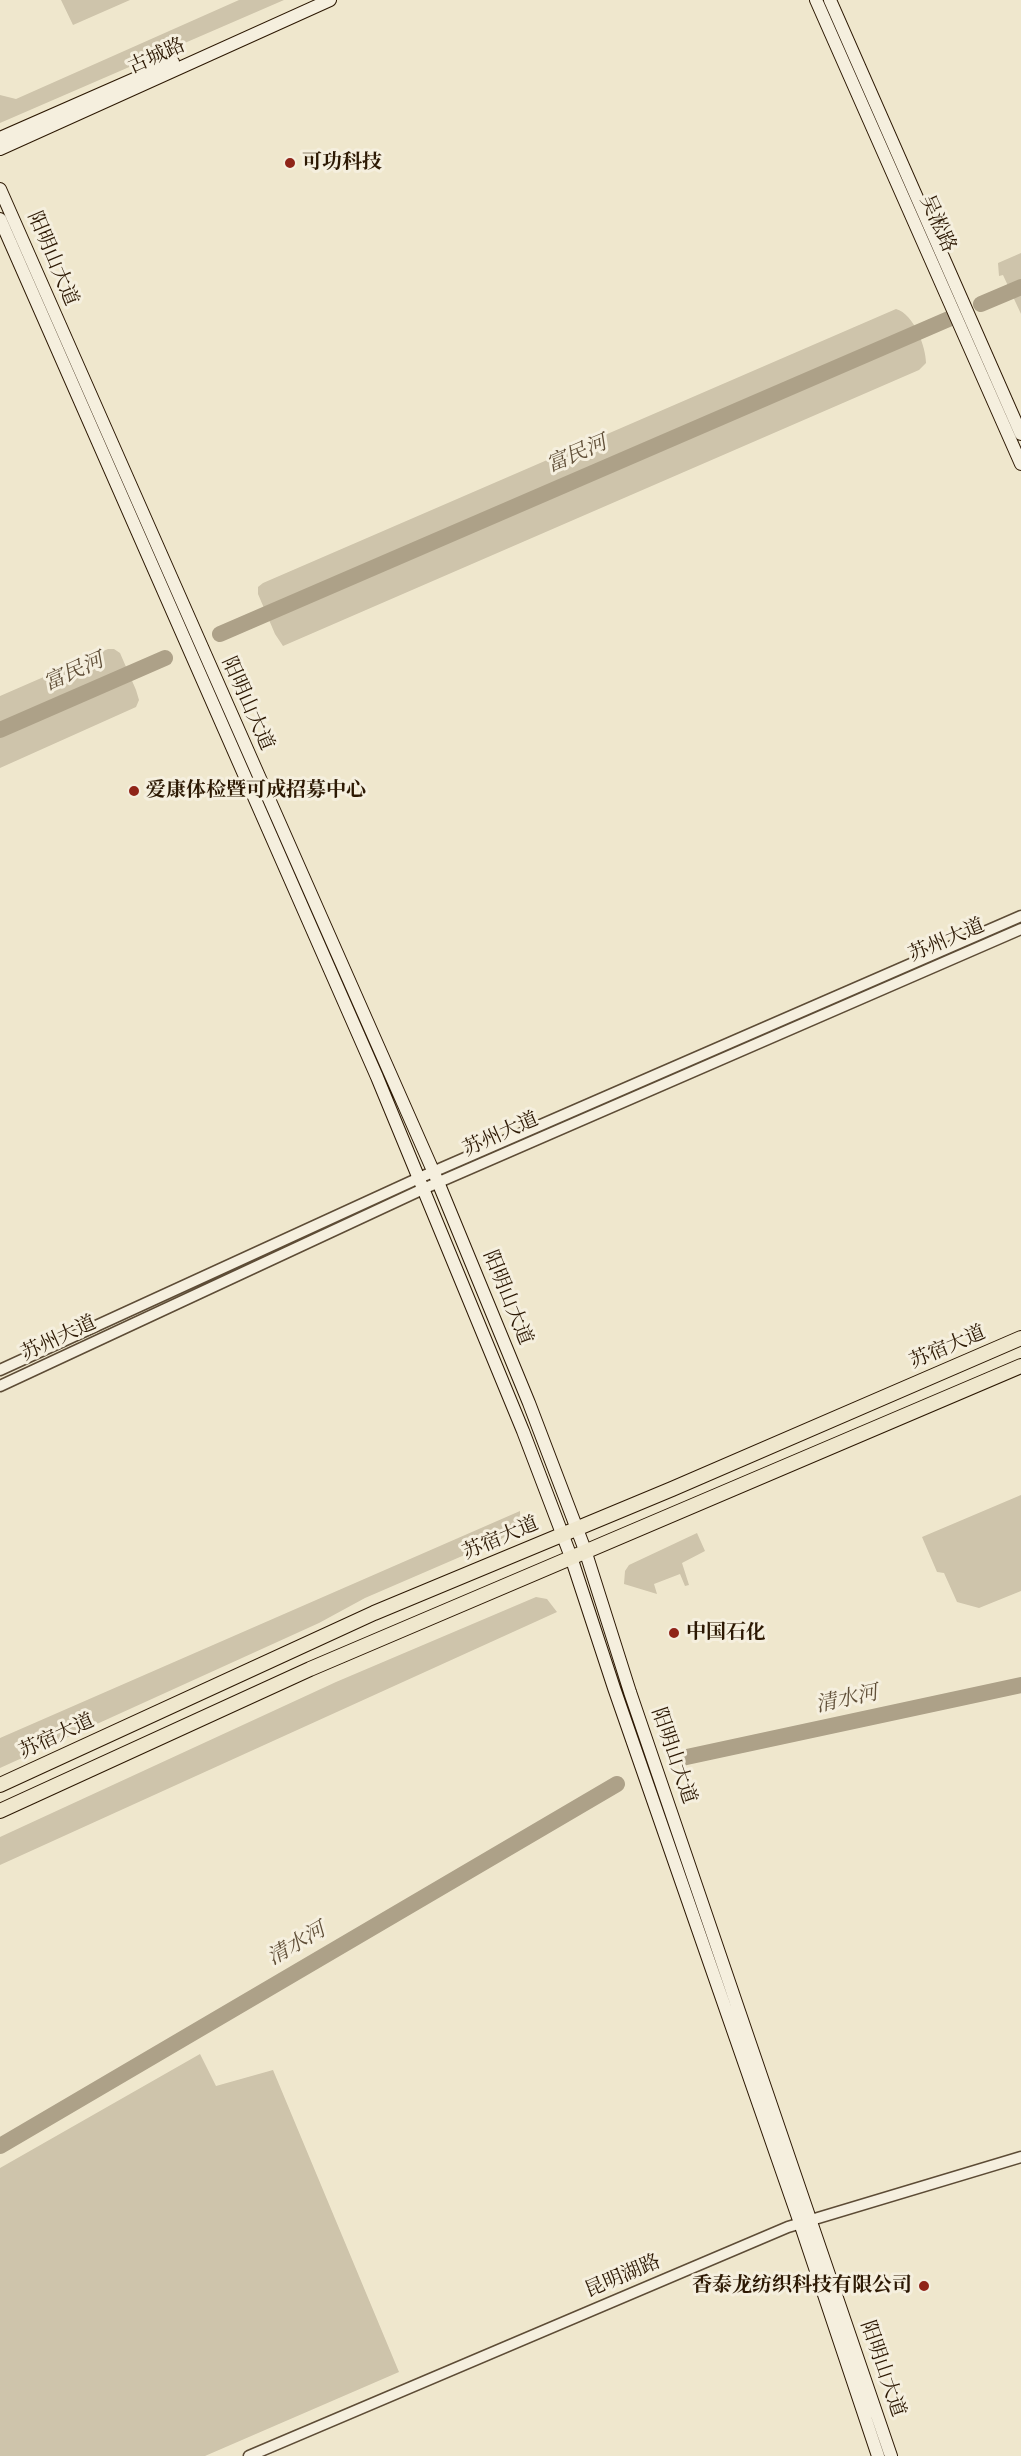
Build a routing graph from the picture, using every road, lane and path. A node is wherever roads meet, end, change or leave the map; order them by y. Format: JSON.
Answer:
{"nodes":[{"id":1,"x":315,"y":0,"type":"edge"},
{"id":2,"x":330,"y":0,"type":"edge"},
{"id":3,"x":816,"y":0,"type":"edge"},
{"id":4,"x":830,"y":0,"type":"edge"},
{"id":5,"x":0,"y":138,"type":"edge"},
{"id":6,"x":0,"y":149,"type":"edge"},
{"id":7,"x":0,"y":189,"type":"edge"},
{"id":8,"x":0,"y":219,"type":"edge"},
{"id":9,"x":1021,"y":434,"type":"edge"},
{"id":10,"x":1021,"y":464,"type":"edge"},
{"id":11,"x":1021,"y":916,"type":"edge"},
{"id":12,"x":1021,"y":929,"type":"edge"},
{"id":13,"x":435,"y":1177,"type":"junction"},
{"id":14,"x":421,"y":1184,"type":"junction"},
{"id":15,"x":1021,"y":1338,"type":"edge"},
{"id":16,"x":1021,"y":1366,"type":"edge"},
{"id":17,"x":0,"y":1371,"type":"edge"},
{"id":18,"x":0,"y":1386,"type":"edge"},
{"id":19,"x":577,"y":1528,"type":"junction"},
{"id":20,"x":562,"y":1534,"type":"junction"},
{"id":21,"x":585,"y":1550,"type":"junction"},
{"id":22,"x":571,"y":1557,"type":"junction"},
{"id":23,"x":0,"y":1785,"type":"edge"},
{"id":24,"x":0,"y":1811,"type":"edge"},
{"id":25,"x":1021,"y":2157,"type":"edge"},
{"id":26,"x":805,"y":2221,"type":"junction"},
{"id":27,"x":249,"y":2456,"type":"edge"},
{"id":28,"x":878,"y":2456,"type":"edge"},
{"id":29,"x":891,"y":2456,"type":"edge"}],
"edges":[{"from":1,"to":5,"type":"main road","name":"古城路"},
{"from":2,"to":6,"type":"main road","name":"古城路"},
{"from":3,"to":10,"type":"main road","name":"吴淞路"},
{"from":4,"to":9,"type":"main road","name":"吴淞路"},
{"from":7,"to":13,"type":"main road","name":"阳明山大道"},
{"from":8,"to":14,"type":"main road","name":"阳明山大道"},
{"from":11,"to":13,"type":"street","name":"苏州大道"},
{"from":12,"to":13,"type":"street","name":"苏州大道"},
{"from":13,"to":14,"type":"street","name":"苏州大道"},
{"from":13,"to":19,"type":"main road","name":"阳明山大道"},
{"from":14,"to":17,"type":"street","name":"苏州大道"},
{"from":14,"to":18,"type":"street","name":"苏州大道"},
{"from":14,"to":20,"type":"main road","name":"阳明山大道"},
{"from":15,"to":19,"type":"main road","name":"苏宿大道"},
{"from":16,"to":21,"type":"main road"},
{"from":19,"to":20,"type":"main road","name":"苏宿大道"},
{"from":19,"to":21,"type":"main road","name":"阳明山大道"},
{"from":20,"to":22,"type":"main road","name":"阳明山大道"},
{"from":20,"to":23,"type":"main road","name":"苏宿大道"},
{"from":21,"to":22,"type":"main road"},
{"from":21,"to":26,"type":"main road","name":"阳明山大道"},
{"from":22,"to":24,"type":"main road"},
{"from":22,"to":26,"type":"main road","name":"阳明山大道"},
{"from":25,"to":26,"type":"street","name":"昆明湖路"},
{"from":26,"to":27,"type":"street","name":"昆明湖路"},
{"from":26,"to":28,"type":"main road","name":"阳明山大道"},
{"from":26,"to":29,"type":"main road","name":"阳明山大道"}]}
